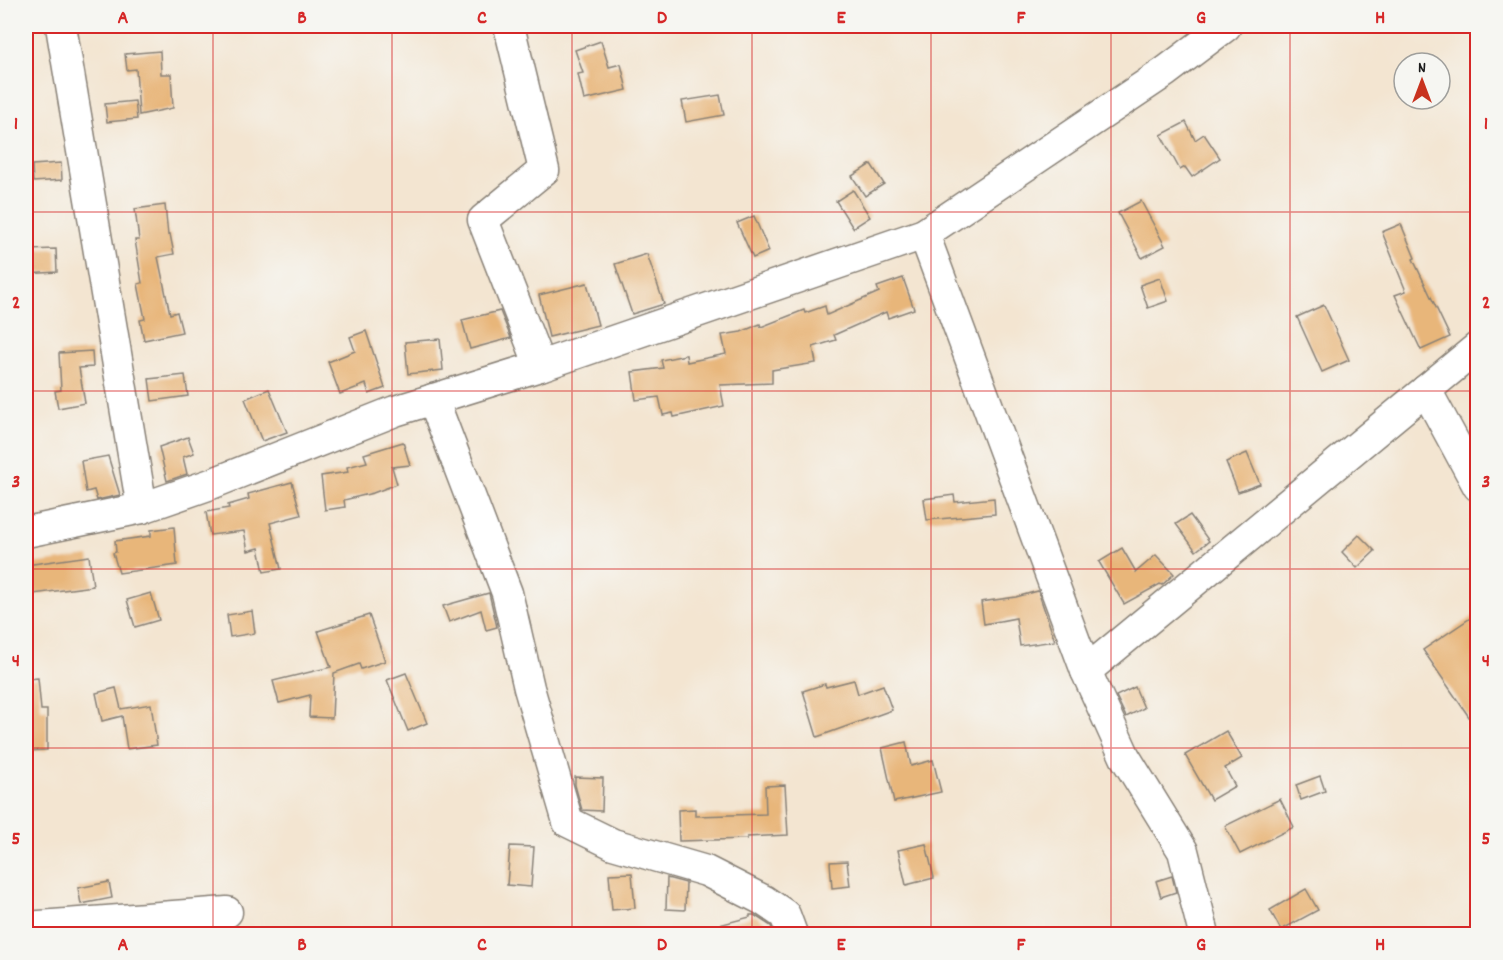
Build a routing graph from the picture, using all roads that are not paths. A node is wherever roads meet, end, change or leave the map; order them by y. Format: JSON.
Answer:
{"nodes":[{"id":1,"x":61,"y":26,"type":"edge"},
{"id":2,"x":509,"y":26,"type":"edge"},
{"id":3,"x":1226,"y":26,"type":"edge"},
{"id":4,"x":924,"y":234,"type":"junction"},
{"id":5,"x":1478,"y":347,"type":"edge"},
{"id":6,"x":540,"y":366,"type":"junction"},
{"id":7,"x":1426,"y":390,"type":"junction"},
{"id":8,"x":433,"y":399,"type":"junction"},
{"id":9,"x":1478,"y":486,"type":"edge"},
{"id":10,"x":142,"y":508,"type":"junction"},
{"id":11,"x":26,"y":532,"type":"edge"},
{"id":12,"x":1086,"y":672,"type":"junction"},
{"id":13,"x":226,"y":912,"type":"dead end"},
{"id":14,"x":26,"y":927,"type":"edge"},
{"id":15,"x":792,"y":934,"type":"edge"},
{"id":16,"x":1204,"y":934,"type":"edge"}],
"edges":[{"from":1,"to":10,"type":"street"},
{"from":2,"to":6,"type":"street"},
{"from":3,"to":4,"type":"street"},
{"from":4,"to":6,"type":"street"},
{"from":4,"to":12,"type":"street"},
{"from":5,"to":7,"type":"street"},
{"from":6,"to":8,"type":"street"},
{"from":7,"to":9,"type":"street"},
{"from":7,"to":12,"type":"street"},
{"from":8,"to":10,"type":"street"},
{"from":8,"to":15,"type":"street"},
{"from":10,"to":11,"type":"street"},
{"from":12,"to":16,"type":"street"},
{"from":13,"to":14,"type":"street"}]}
